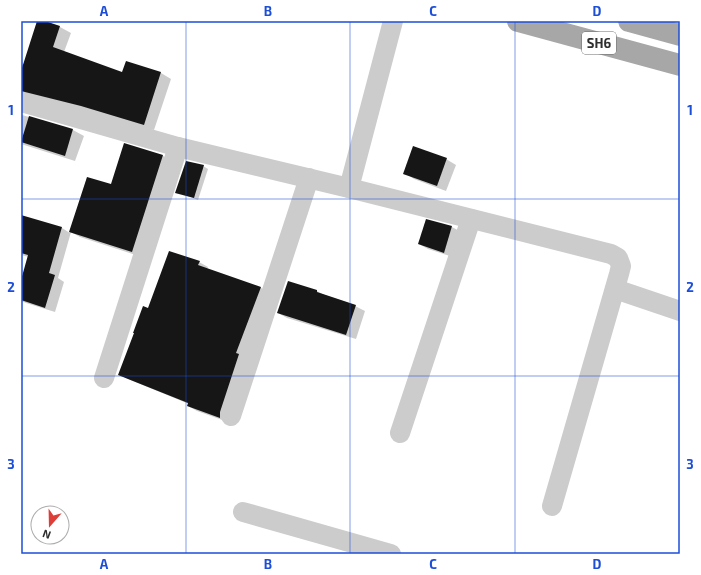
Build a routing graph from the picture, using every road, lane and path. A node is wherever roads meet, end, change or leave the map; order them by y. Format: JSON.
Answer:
{"nodes":[{"id":1,"x":392,"y":21,"type":"edge"},
{"id":2,"x":518,"y":21,"type":"edge"},
{"id":3,"x":629,"y":21,"type":"edge"},
{"id":4,"x":680,"y":35,"type":"edge"},
{"id":5,"x":680,"y":65,"type":"edge"},
{"id":6,"x":21,"y":102,"type":"edge"},
{"id":7,"x":178,"y":147,"type":"junction"},
{"id":8,"x":309,"y":178,"type":"junction"},
{"id":9,"x":348,"y":188,"type":"junction"},
{"id":10,"x":471,"y":219,"type":"junction"},
{"id":11,"x":615,"y":289,"type":"junction"},
{"id":12,"x":680,"y":311,"type":"edge"},
{"id":13,"x":104,"y":378,"type":"dead end"},
{"id":14,"x":231,"y":416,"type":"dead end"},
{"id":15,"x":400,"y":433,"type":"dead end"},
{"id":16,"x":552,"y":506,"type":"dead end"},
{"id":17,"x":243,"y":512,"type":"dead end"},
{"id":18,"x":391,"y":554,"type":"edge"}],
"edges":[{"from":1,"to":9,"type":"street"},
{"from":2,"to":5,"type":"main road","number":"SH6"},
{"from":3,"to":4,"type":"main road","number":"SH6"},
{"from":6,"to":7,"type":"street"},
{"from":7,"to":8,"type":"street"},
{"from":7,"to":13,"type":"street"},
{"from":8,"to":9,"type":"street"},
{"from":8,"to":14,"type":"street"},
{"from":9,"to":10,"type":"street"},
{"from":10,"to":11,"type":"street"},
{"from":10,"to":15,"type":"street"},
{"from":11,"to":12,"type":"street"},
{"from":11,"to":16,"type":"street"},
{"from":17,"to":18,"type":"street"}]}
